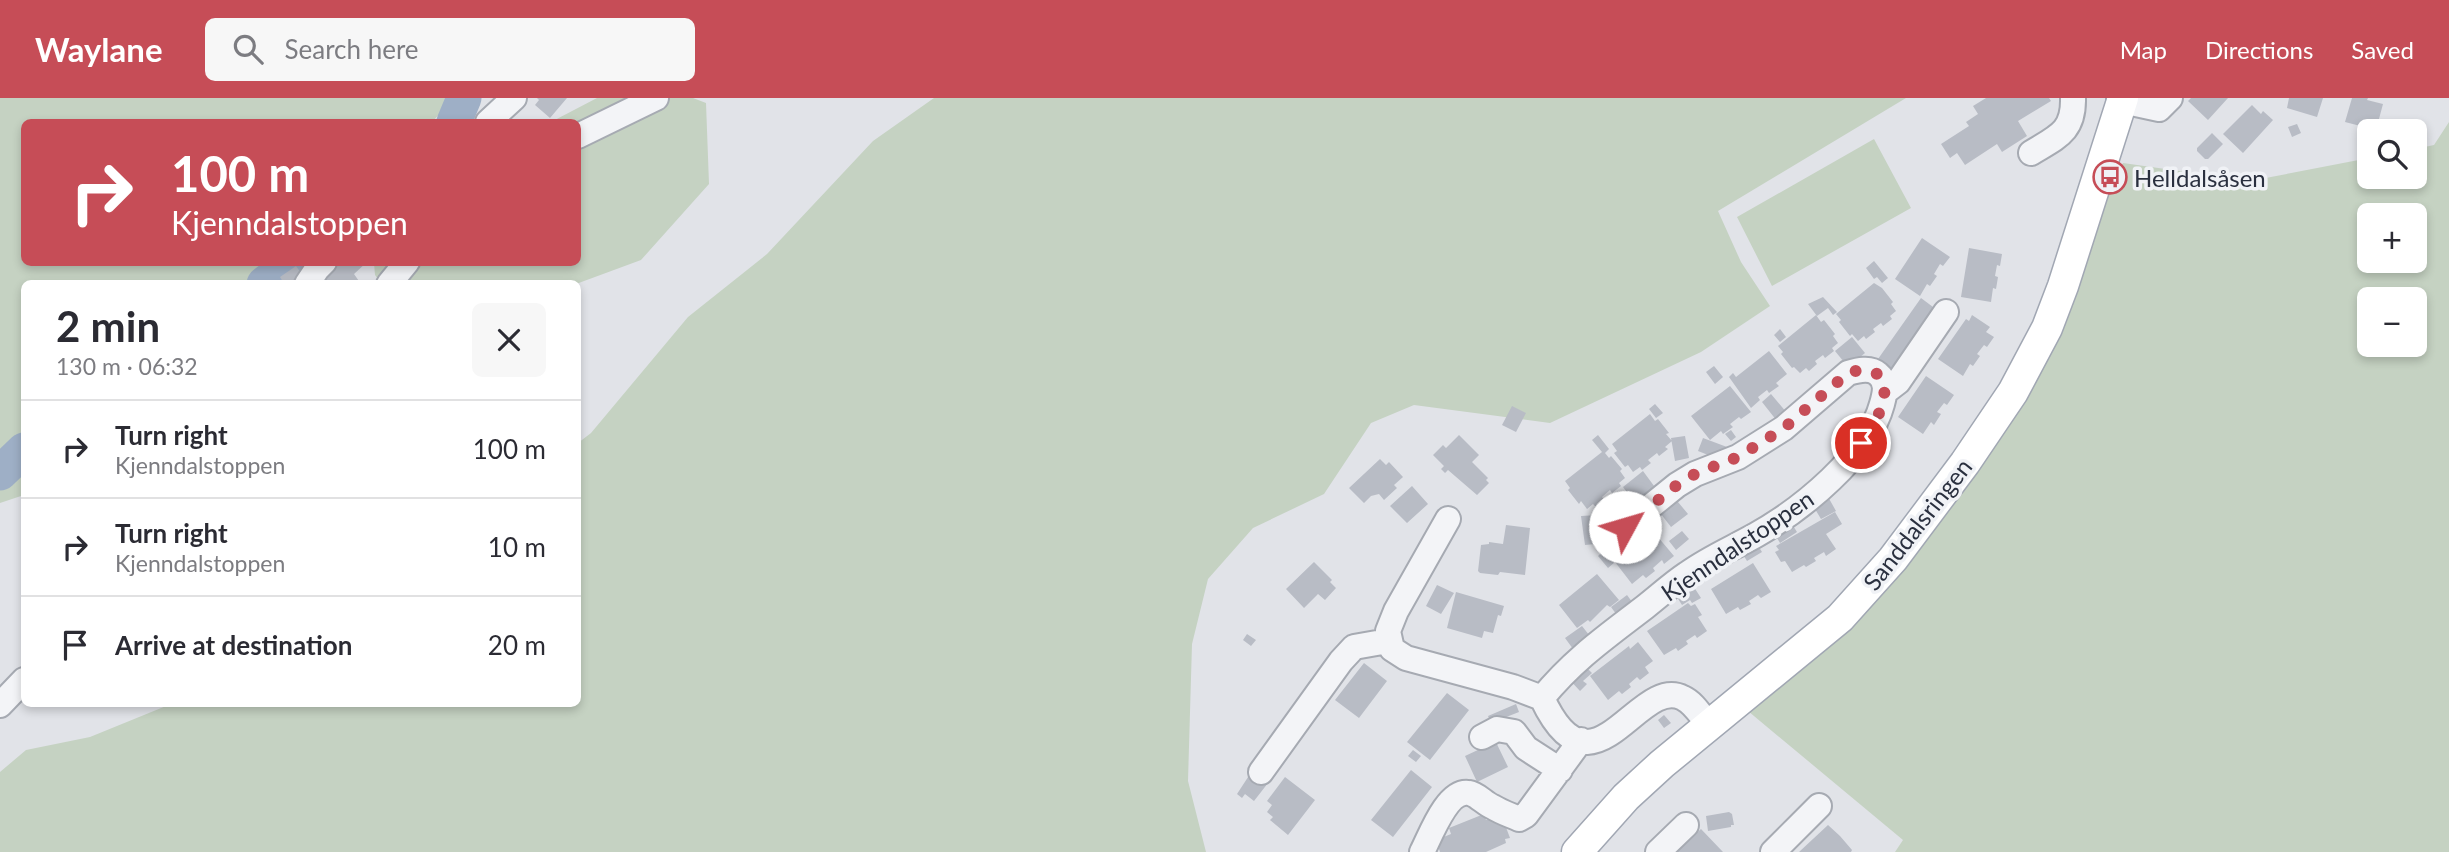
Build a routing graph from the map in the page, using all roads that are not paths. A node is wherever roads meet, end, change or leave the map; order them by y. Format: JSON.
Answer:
{"nodes":[{"id":1,"x":514,"y":98,"type":"edge"},
{"id":2,"x":656,"y":98,"type":"edge"},
{"id":3,"x":2073,"y":98,"type":"edge"},
{"id":4,"x":2170,"y":98,"type":"edge"},
{"id":5,"x":2121,"y":99,"type":"edge"},
{"id":6,"x":491,"y":119,"type":"edge"},
{"id":7,"x":581,"y":135,"type":"edge"},
{"id":8,"x":2031,"y":153,"type":"dead end"},
{"id":9,"x":404,"y":266,"type":"edge"},
{"id":10,"x":392,"y":280,"type":"edge"},
{"id":11,"x":1946,"y":312,"type":"dead end"},
{"id":12,"x":1885,"y":392,"type":"junction"},
{"id":13,"x":1448,"y":519,"type":"dead end"},
{"id":14,"x":1625,"y":527,"type":"dead end"},
{"id":15,"x":1388,"y":640,"type":"junction"},
{"id":16,"x":21,"y":683,"type":"edge"},
{"id":17,"x":1542,"y":698,"type":"junction"},
{"id":18,"x":0,"y":705,"type":"edge"},
{"id":19,"x":1709,"y":725,"type":"junction"},
{"id":20,"x":1482,"y":737,"type":"dead end"},
{"id":21,"x":1581,"y":740,"type":"junction"},
{"id":22,"x":1560,"y":770,"type":"junction"},
{"id":23,"x":1261,"y":772,"type":"dead end"},
{"id":24,"x":1819,"y":806,"type":"dead end"},
{"id":25,"x":1686,"y":825,"type":"dead end"},
{"id":26,"x":1422,"y":852,"type":"edge"},
{"id":27,"x":1577,"y":852,"type":"edge"},
{"id":28,"x":1658,"y":852,"type":"edge"},
{"id":29,"x":1773,"y":852,"type":"edge"}],
"edges":[{"from":1,"to":6,"type":"street"},
{"from":2,"to":7,"type":"street"},
{"from":3,"to":8,"type":"street"},
{"from":4,"to":5,"type":"street","name":"Sanddalsringen"},
{"from":5,"to":19,"type":"main road","name":"Sanddalsringen"},
{"from":9,"to":10,"type":"street"},
{"from":11,"to":12,"type":"street"},
{"from":12,"to":14,"type":"street"},
{"from":12,"to":17,"type":"street","name":"Kjenndalstoppen"},
{"from":13,"to":15,"type":"street"},
{"from":15,"to":17,"type":"street"},
{"from":15,"to":23,"type":"street"},
{"from":16,"to":18,"type":"street"},
{"from":17,"to":21,"type":"street"},
{"from":19,"to":21,"type":"street"},
{"from":19,"to":27,"type":"main road","name":"Sanddalsringen"},
{"from":20,"to":22,"type":"street"},
{"from":21,"to":22,"type":"street"},
{"from":22,"to":26,"type":"street"},
{"from":24,"to":29,"type":"street"},
{"from":25,"to":28,"type":"street"}]}
